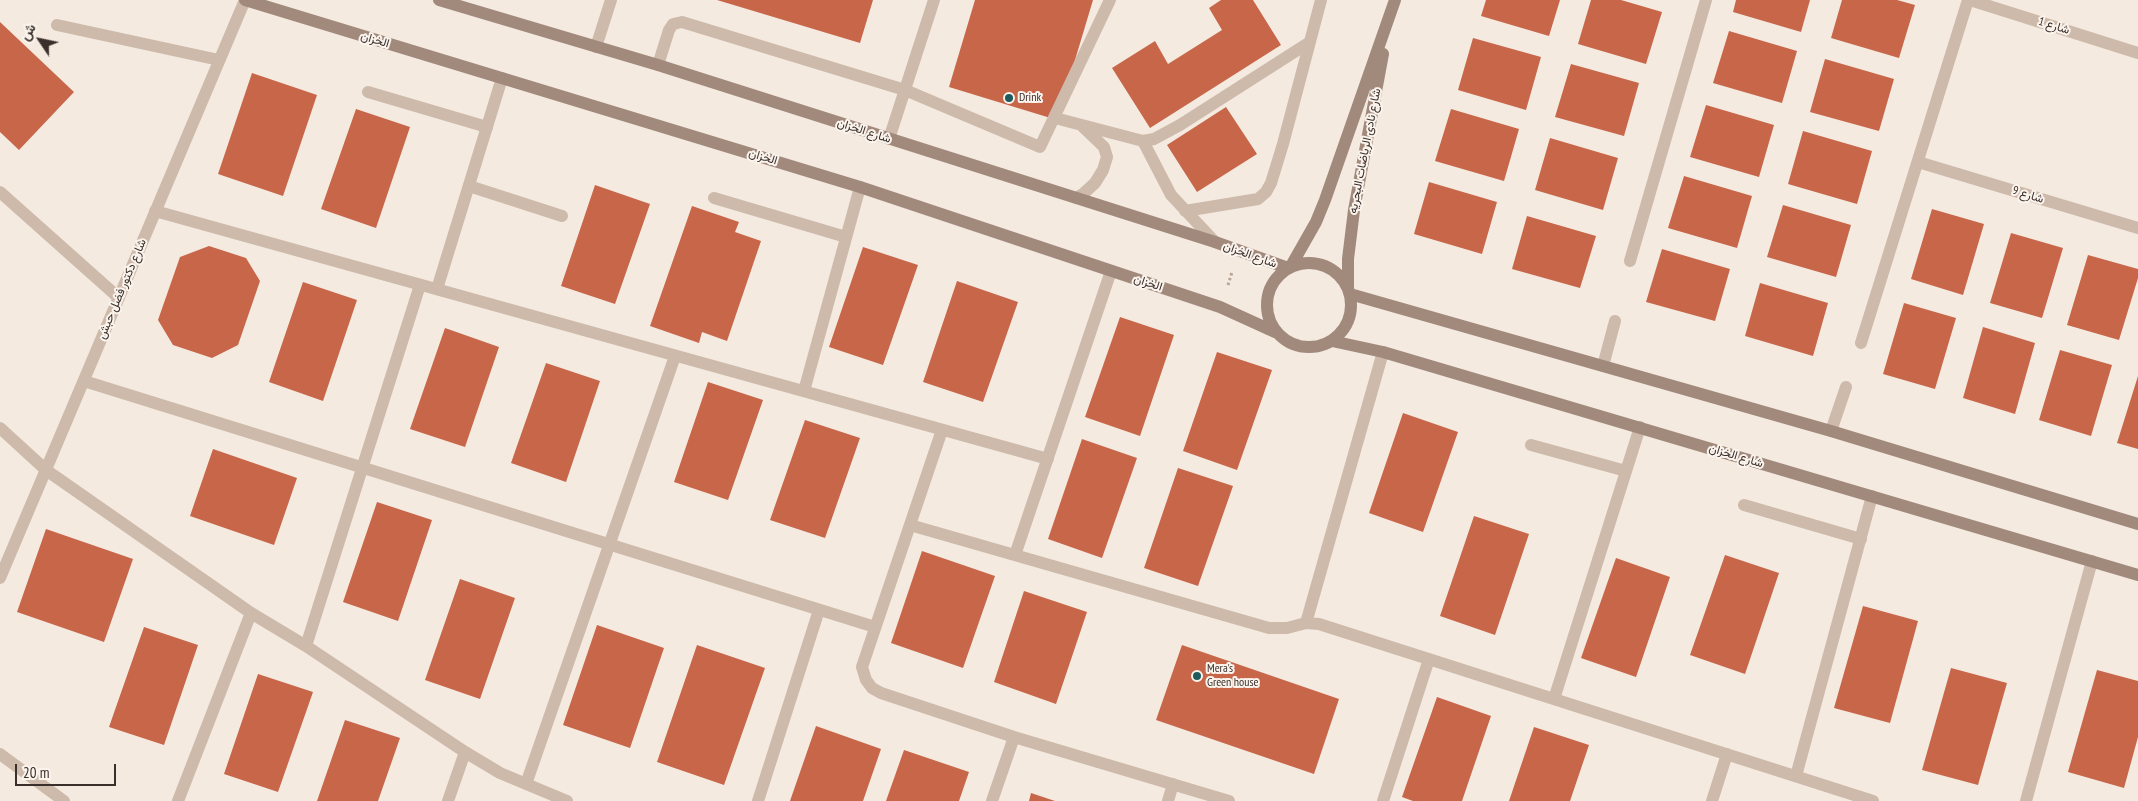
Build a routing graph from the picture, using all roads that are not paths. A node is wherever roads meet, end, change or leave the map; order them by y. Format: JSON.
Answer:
{"nodes":[{"id":1,"x":244,"y":0,"type":"edge"},
{"id":2,"x":439,"y":0,"type":"edge"},
{"id":3,"x":611,"y":0,"type":"edge"},
{"id":4,"x":934,"y":0,"type":"edge"},
{"id":5,"x":1110,"y":0,"type":"edge"},
{"id":6,"x":1321,"y":0,"type":"edge"},
{"id":7,"x":1395,"y":0,"type":"edge"},
{"id":8,"x":1706,"y":0,"type":"edge"},
{"id":9,"x":1969,"y":0,"type":"edge"},
{"id":10,"x":1391,"y":14,"type":"junction"},
{"id":11,"x":57,"y":25,"type":"dead end"},
{"id":12,"x":1310,"y":42,"type":"junction"},
{"id":13,"x":596,"y":47,"type":"junction"},
{"id":14,"x":2138,"y":53,"type":"edge"},
{"id":15,"x":219,"y":60,"type":"junction"},
{"id":16,"x":658,"y":65,"type":"junction"},
{"id":17,"x":502,"y":78,"type":"junction"},
{"id":18,"x":904,"y":90,"type":"junction"},
{"id":19,"x":368,"y":92,"type":"dead end"},
{"id":20,"x":1055,"y":118,"type":"junction"},
{"id":21,"x":1080,"y":124,"type":"junction"},
{"id":22,"x":487,"y":127,"type":"junction"},
{"id":23,"x":889,"y":139,"type":"junction"},
{"id":24,"x":1143,"y":141,"type":"junction"},
{"id":25,"x":1918,"y":162,"type":"junction"},
{"id":26,"x":469,"y":186,"type":"junction"},
{"id":27,"x":860,"y":187,"type":"junction"},
{"id":28,"x":0,"y":192,"type":"edge"},
{"id":29,"x":714,"y":198,"type":"dead end"},
{"id":30,"x":1076,"y":198,"type":"junction"},
{"id":31,"x":155,"y":211,"type":"junction"},
{"id":32,"x":1185,"y":212,"type":"junction"},
{"id":33,"x":562,"y":216,"type":"dead end"},
{"id":34,"x":2138,"y":228,"type":"edge"},
{"id":35,"x":846,"y":237,"type":"junction"},
{"id":36,"x":1215,"y":242,"type":"junction"},
{"id":37,"x":1630,"y":261,"type":"dead end"},
{"id":38,"x":1290,"y":267,"type":"junction"},
{"id":39,"x":1111,"y":271,"type":"junction"},
{"id":40,"x":420,"y":284,"type":"junction"},
{"id":41,"x":437,"y":289,"type":"junction"},
{"id":42,"x":1349,"y":291,"type":"junction"},
{"id":43,"x":118,"y":298,"type":"junction"},
{"id":44,"x":1615,"y":320,"type":"dead end"},
{"id":45,"x":1275,"y":332,"type":"junction"},
{"id":46,"x":1332,"y":341,"type":"junction"},
{"id":47,"x":1862,"y":344,"type":"dead end"},
{"id":48,"x":1383,"y":352,"type":"junction"},
{"id":49,"x":675,"y":356,"type":"junction"},
{"id":50,"x":1603,"y":366,"type":"junction"},
{"id":51,"x":84,"y":381,"type":"junction"},
{"id":52,"x":1846,"y":387,"type":"dead end"},
{"id":53,"x":804,"y":391,"type":"junction"},
{"id":54,"x":1640,"y":427,"type":"junction"},
{"id":55,"x":0,"y":428,"type":"edge"},
{"id":56,"x":942,"y":430,"type":"junction"},
{"id":57,"x":1831,"y":431,"type":"junction"},
{"id":58,"x":1531,"y":445,"type":"dead end"},
{"id":59,"x":1048,"y":459,"type":"junction"},
{"id":60,"x":362,"y":468,"type":"junction"},
{"id":61,"x":46,"y":470,"type":"junction"},
{"id":62,"x":1626,"y":471,"type":"junction"},
{"id":63,"x":1872,"y":496,"type":"junction"},
{"id":64,"x":1744,"y":505,"type":"dead end"},
{"id":65,"x":2138,"y":524,"type":"edge"},
{"id":66,"x":910,"y":525,"type":"junction"},
{"id":67,"x":1861,"y":539,"type":"junction"},
{"id":68,"x":609,"y":544,"type":"junction"},
{"id":69,"x":1015,"y":556,"type":"junction"},
{"id":70,"x":2092,"y":561,"type":"junction"},
{"id":71,"x":2138,"y":574,"type":"edge"},
{"id":72,"x":0,"y":578,"type":"edge"},
{"id":73,"x":819,"y":610,"type":"junction"},
{"id":74,"x":251,"y":612,"type":"junction"},
{"id":75,"x":1306,"y":623,"type":"junction"},
{"id":76,"x":875,"y":627,"type":"junction"},
{"id":77,"x":306,"y":646,"type":"junction"},
{"id":78,"x":1429,"y":659,"type":"junction"},
{"id":79,"x":1554,"y":699,"type":"junction"},
{"id":80,"x":1014,"y":737,"type":"junction"},
{"id":81,"x":465,"y":752,"type":"junction"},
{"id":82,"x":0,"y":754,"type":"edge"},
{"id":83,"x":1727,"y":754,"type":"junction"},
{"id":84,"x":1796,"y":776,"type":"junction"},
{"id":85,"x":526,"y":784,"type":"junction"},
{"id":86,"x":1173,"y":784,"type":"junction"},
{"id":87,"x":64,"y":801,"type":"edge"},
{"id":88,"x":178,"y":801,"type":"edge"},
{"id":89,"x":448,"y":801,"type":"edge"},
{"id":90,"x":567,"y":801,"type":"edge"},
{"id":91,"x":758,"y":801,"type":"edge"},
{"id":92,"x":992,"y":801,"type":"edge"},
{"id":93,"x":1168,"y":801,"type":"edge"},
{"id":94,"x":1229,"y":801,"type":"edge"},
{"id":95,"x":1383,"y":801,"type":"edge"},
{"id":96,"x":1712,"y":801,"type":"edge"},
{"id":97,"x":1873,"y":801,"type":"edge"},
{"id":98,"x":2026,"y":801,"type":"edge"}],
"edges":[{"from":1,"to":15,"type":"street","name":"شارع دكتور فضل حبش"},
{"from":1,"to":17,"type":"main road","name":"الخزان"},
{"from":2,"to":13,"type":"main road","name":"شارع الخزان"},
{"from":3,"to":13,"type":"street"},
{"from":4,"to":18,"type":"street"},
{"from":5,"to":20,"type":"street"},
{"from":6,"to":12,"type":"street"},
{"from":7,"to":10,"type":"main road","name":"شارع نادى الرياضات البحريه"},
{"from":8,"to":37,"type":"street"},
{"from":9,"to":14,"type":"street","name":"شارع 1"},
{"from":9,"to":25,"type":"street"},
{"from":10,"to":38,"type":"main road","name":"شارع نادى الرياضات البحريه"},
{"from":10,"to":42,"type":"main road","name":"شارع نادى الرياضات البحريه"},
{"from":11,"to":15,"type":"street"},
{"from":12,"to":24,"type":"street"},
{"from":12,"to":32,"type":"street"},
{"from":13,"to":16,"type":"main road","name":"شارع الخزان"},
{"from":15,"to":31,"type":"street","name":"شارع دكتور فضل حبش"},
{"from":16,"to":18,"type":"street"},
{"from":16,"to":23,"type":"main road","name":"شارع الخزان"},
{"from":17,"to":22,"type":"street"},
{"from":17,"to":27,"type":"main road","name":"الخزان"},
{"from":18,"to":20,"type":"street"},
{"from":18,"to":23,"type":"street"},
{"from":19,"to":22,"type":"street"},
{"from":20,"to":21,"type":"street"},
{"from":21,"to":24,"type":"street"},
{"from":21,"to":30,"type":"street"},
{"from":22,"to":26,"type":"street"},
{"from":23,"to":30,"type":"main road","name":"شارع الخزان"},
{"from":24,"to":32,"type":"street"},
{"from":25,"to":34,"type":"street","name":"شارع 9"},
{"from":25,"to":47,"type":"street"},
{"from":26,"to":33,"type":"street"},
{"from":26,"to":41,"type":"street"},
{"from":27,"to":35,"type":"street"},
{"from":27,"to":39,"type":"main road","name":"الخزان"},
{"from":28,"to":43,"type":"street"},
{"from":29,"to":35,"type":"street"},
{"from":30,"to":36,"type":"main road","name":"شارع الخزان"},
{"from":31,"to":40,"type":"street"},
{"from":31,"to":43,"type":"street","name":"شارع دكتور فضل حبش"},
{"from":32,"to":36,"type":"street"},
{"from":35,"to":53,"type":"street"},
{"from":36,"to":38,"type":"main road","name":"شارع الخزان"},
{"from":38,"to":42,"type":"main road"},
{"from":38,"to":45,"type":"main road"},
{"from":39,"to":45,"type":"main road","name":"الخزان"},
{"from":39,"to":59,"type":"street"},
{"from":40,"to":41,"type":"street"},
{"from":40,"to":60,"type":"street"},
{"from":41,"to":49,"type":"street"},
{"from":42,"to":46,"type":"main road"},
{"from":42,"to":50,"type":"main road"},
{"from":43,"to":51,"type":"street","name":"شارع دكتور فضل حبش"},
{"from":44,"to":50,"type":"street"},
{"from":45,"to":46,"type":"main road"},
{"from":46,"to":48,"type":"main road","name":"شارع الخزان"},
{"from":48,"to":54,"type":"main road","name":"شارع الخزان"},
{"from":48,"to":75,"type":"street"},
{"from":49,"to":53,"type":"street"},
{"from":49,"to":68,"type":"street"},
{"from":50,"to":57,"type":"main road"},
{"from":51,"to":60,"type":"street"},
{"from":51,"to":61,"type":"street","name":"شارع دكتور فضل حبش"},
{"from":52,"to":57,"type":"street"},
{"from":53,"to":56,"type":"street"},
{"from":54,"to":62,"type":"street"},
{"from":54,"to":63,"type":"main road","name":"شارع الخزان"},
{"from":55,"to":61,"type":"street"},
{"from":56,"to":59,"type":"street"},
{"from":56,"to":66,"type":"street"},
{"from":57,"to":65,"type":"main road"},
{"from":58,"to":62,"type":"street"},
{"from":59,"to":69,"type":"street"},
{"from":60,"to":68,"type":"street"},
{"from":60,"to":77,"type":"street"},
{"from":61,"to":72,"type":"street","name":"شارع دكتور فضل حبش"},
{"from":61,"to":74,"type":"street"},
{"from":62,"to":79,"type":"street"},
{"from":63,"to":67,"type":"street"},
{"from":63,"to":70,"type":"main road","name":"شارع الخزان"},
{"from":64,"to":67,"type":"street"},
{"from":66,"to":69,"type":"street"},
{"from":66,"to":76,"type":"street"},
{"from":67,"to":84,"type":"street"},
{"from":68,"to":73,"type":"street"},
{"from":68,"to":85,"type":"street"},
{"from":69,"to":75,"type":"street"},
{"from":70,"to":71,"type":"main road","name":"شارع الخزان"},
{"from":70,"to":98,"type":"street"},
{"from":73,"to":76,"type":"street"},
{"from":73,"to":91,"type":"street"},
{"from":74,"to":77,"type":"street"},
{"from":74,"to":88,"type":"street"},
{"from":75,"to":78,"type":"street"},
{"from":76,"to":80,"type":"street"},
{"from":77,"to":81,"type":"street"},
{"from":78,"to":79,"type":"street"},
{"from":78,"to":95,"type":"street"},
{"from":79,"to":83,"type":"street"},
{"from":80,"to":86,"type":"street"},
{"from":80,"to":92,"type":"street"},
{"from":81,"to":85,"type":"street"},
{"from":81,"to":89,"type":"street"},
{"from":82,"to":87,"type":"street"},
{"from":83,"to":84,"type":"street"},
{"from":83,"to":96,"type":"street"},
{"from":84,"to":97,"type":"street"},
{"from":85,"to":90,"type":"street"},
{"from":86,"to":93,"type":"street"},
{"from":86,"to":94,"type":"street"}]}
